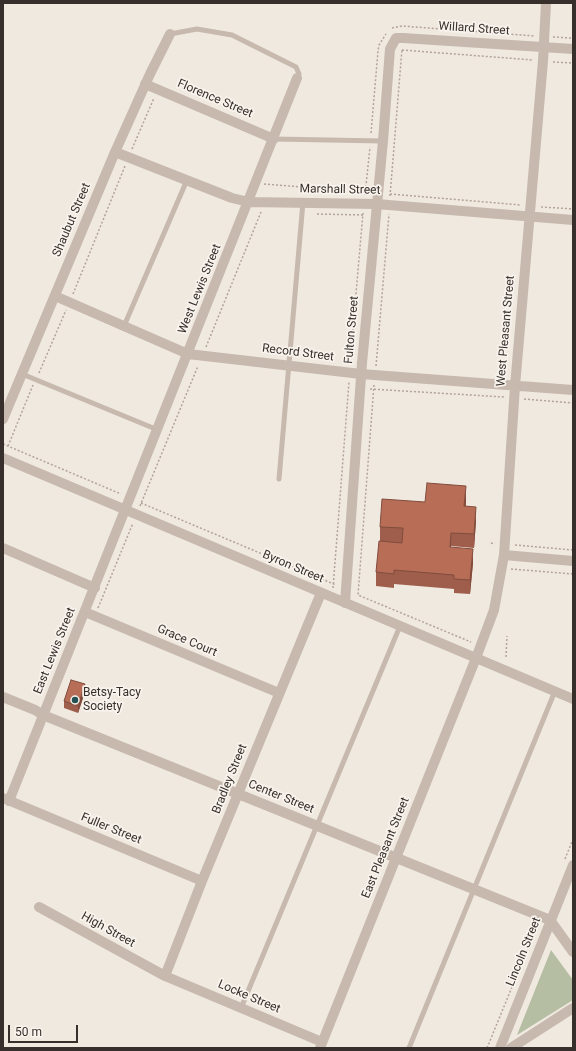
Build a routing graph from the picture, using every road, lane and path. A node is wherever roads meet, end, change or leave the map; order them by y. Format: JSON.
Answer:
{"nodes":[{"id":1,"x":546,"y":3,"type":"edge"},
{"id":2,"x":170,"y":34,"type":"joint"},
{"id":3,"x":544,"y":36,"type":"junction"},
{"id":4,"x":573,"y":38,"type":"edge"},
{"id":5,"x":544,"y":47,"type":"junction"},
{"id":6,"x":573,"y":49,"type":"edge"},
{"id":7,"x":402,"y":50,"type":"dead end"},
{"id":8,"x":388,"y":59,"type":"joint"},
{"id":9,"x":543,"y":61,"type":"junction"},
{"id":10,"x":573,"y":63,"type":"edge"},
{"id":11,"x":297,"y":78,"type":"joint"},
{"id":12,"x":145,"y":84,"type":"junction"},
{"id":13,"x":158,"y":89,"type":"junction"},
{"id":14,"x":274,"y":139,"type":"junction"},
{"id":15,"x":370,"y":141,"type":"junction"},
{"id":16,"x":383,"y":141,"type":"junction"},
{"id":17,"x":115,"y":152,"type":"junction"},
{"id":18,"x":129,"y":158,"type":"junction"},
{"id":19,"x":187,"y":180,"type":"junction"},
{"id":20,"x":256,"y":184,"type":"junction"},
{"id":21,"x":365,"y":192,"type":"junction"},
{"id":22,"x":377,"y":193,"type":"junction"},
{"id":23,"x":249,"y":202,"type":"junction"},
{"id":24,"x":304,"y":202,"type":"junction"},
{"id":25,"x":364,"y":204,"type":"junction"},
{"id":26,"x":376,"y":204,"type":"junction"},
{"id":27,"x":530,"y":206,"type":"junction"},
{"id":28,"x":573,"y":209,"type":"edge"},
{"id":29,"x":262,"y":212,"type":"dead end"},
{"id":30,"x":302,"y":213,"type":"junction"},
{"id":31,"x":363,"y":215,"type":"junction"},
{"id":32,"x":529,"y":216,"type":"junction"},
{"id":33,"x":573,"y":220,"type":"edge"},
{"id":34,"x":54,"y":296,"type":"junction"},
{"id":35,"x":69,"y":303,"type":"junction"},
{"id":36,"x":124,"y":326,"type":"junction"},
{"id":37,"x":188,"y":354,"type":"junction"},
{"id":38,"x":203,"y":355,"type":"junction"},
{"id":39,"x":288,"y":365,"type":"junction"},
{"id":40,"x":349,"y":373,"type":"junction"},
{"id":41,"x":22,"y":374,"type":"junction"},
{"id":42,"x":361,"y":374,"type":"junction"},
{"id":43,"x":36,"y":379,"type":"junction"},
{"id":44,"x":515,"y":386,"type":"junction"},
{"id":45,"x":348,"y":387,"type":"junction"},
{"id":46,"x":360,"y":388,"type":"junction"},
{"id":47,"x":573,"y":390,"type":"edge"},
{"id":48,"x":514,"y":398,"type":"junction"},
{"id":49,"x":573,"y":403,"type":"edge"},
{"id":50,"x":3,"y":419,"type":"edge"},
{"id":51,"x":158,"y":430,"type":"junction"},
{"id":52,"x":3,"y":444,"type":"edge"},
{"id":53,"x":8,"y":446,"type":"junction"},
{"id":54,"x":3,"y":458,"type":"edge"},
{"id":55,"x":279,"y":479,"type":"dead end"},
{"id":56,"x":130,"y":498,"type":"junction"},
{"id":57,"x":142,"y":503,"type":"junction"},
{"id":58,"x":125,"y":510,"type":"junction"},
{"id":59,"x":137,"y":515,"type":"junction"},
{"id":60,"x":491,"y":543,"type":"dead end"},
{"id":61,"x":505,"y":544,"type":"junction"},
{"id":62,"x":3,"y":548,"type":"edge"},
{"id":63,"x":573,"y":550,"type":"edge"},
{"id":64,"x":504,"y":555,"type":"junction"},
{"id":65,"x":573,"y":561,"type":"edge"},
{"id":66,"x":502,"y":569,"type":"junction"},
{"id":67,"x":573,"y":574,"type":"edge"},
{"id":68,"x":333,"y":584,"type":"junction"},
{"id":69,"x":94,"y":588,"type":"junction"},
{"id":70,"x":346,"y":589,"type":"junction"},
{"id":71,"x":321,"y":593,"type":"junction"},
{"id":72,"x":332,"y":597,"type":"junction"},
{"id":73,"x":345,"y":603,"type":"junction"},
{"id":74,"x":89,"y":614,"type":"junction"},
{"id":75,"x":400,"y":626,"type":"junction"},
{"id":76,"x":507,"y":636,"type":"dead end"},
{"id":77,"x":506,"y":657,"type":"dead end"},
{"id":78,"x":476,"y":658,"type":"junction"},
{"id":79,"x":555,"y":692,"type":"junction"},
{"id":80,"x":279,"y":693,"type":"junction"},
{"id":81,"x":3,"y":697,"type":"edge"},
{"id":82,"x":573,"y":699,"type":"edge"},
{"id":83,"x":43,"y":715,"type":"junction"},
{"id":84,"x":238,"y":794,"type":"junction"},
{"id":85,"x":6,"y":800,"type":"edge"},
{"id":86,"x":317,"y":826,"type":"junction"},
{"id":87,"x":573,"y":839,"type":"edge"},
{"id":88,"x":396,"y":858,"type":"junction"},
{"id":89,"x":568,"y":863,"type":"edge"},
{"id":90,"x":202,"y":881,"type":"junction"},
{"id":91,"x":474,"y":889,"type":"junction"},
{"id":92,"x":39,"y":907,"type":"dead end"},
{"id":93,"x":545,"y":918,"type":"junction"},
{"id":94,"x":573,"y":952,"type":"edge"},
{"id":95,"x":165,"y":976,"type":"junction"},
{"id":96,"x":241,"y":1008,"type":"junction"},
{"id":97,"x":573,"y":1008,"type":"edge"},
{"id":98,"x":321,"y":1045,"type":"edge"},
{"id":99,"x":409,"y":1048,"type":"edge"},
{"id":100,"x":487,"y":1048,"type":"edge"},
{"id":101,"x":500,"y":1048,"type":"edge"},
{"id":102,"x":511,"y":1048,"type":"edge"}],
"edges":[{"from":1,"to":3,"type":"street","name":"West Pleasant Street"},
{"from":2,"to":11,"type":"lane"},
{"from":2,"to":12,"type":"street","name":"Shaubut Street"},
{"from":3,"to":4,"type":"path"},
{"from":3,"to":5,"type":"street","name":"West Pleasant Street"},
{"from":3,"to":15,"type":"path"},
{"from":5,"to":6,"type":"street","name":"Willard Street"},
{"from":5,"to":8,"type":"street","name":"Willard Street"},
{"from":5,"to":9,"type":"street","name":"West Pleasant Street"},
{"from":7,"to":9,"type":"path"},
{"from":8,"to":16,"type":"street","name":"Fulton Street"},
{"from":9,"to":10,"type":"path"},
{"from":9,"to":27,"type":"street","name":"West Pleasant Street"},
{"from":11,"to":14,"type":"street","name":"West Lewis Street"},
{"from":12,"to":13,"type":"street","name":"Florence Street"},
{"from":12,"to":17,"type":"street","name":"Shaubut Street"},
{"from":13,"to":14,"type":"street","name":"Florence Street"},
{"from":13,"to":18,"type":"path"},
{"from":14,"to":15,"type":"lane"},
{"from":14,"to":20,"type":"street","name":"West Lewis Street"},
{"from":15,"to":16,"type":"lane"},
{"from":15,"to":21,"type":"path"},
{"from":16,"to":22,"type":"street","name":"Fulton Street"},
{"from":17,"to":18,"type":"street","name":"Marshall Street"},
{"from":17,"to":34,"type":"street","name":"Shaubut Street"},
{"from":18,"to":19,"type":"street","name":"Marshall Street"},
{"from":18,"to":35,"type":"path"},
{"from":19,"to":23,"type":"street","name":"Marshall Street"},
{"from":19,"to":36,"type":"lane"},
{"from":20,"to":21,"type":"path"},
{"from":20,"to":23,"type":"street","name":"West Lewis Street"},
{"from":21,"to":22,"type":"path"},
{"from":21,"to":25,"type":"path"},
{"from":22,"to":26,"type":"street","name":"Fulton Street"},
{"from":22,"to":27,"type":"path"},
{"from":23,"to":24,"type":"street","name":"Marshall Street"},
{"from":23,"to":37,"type":"street","name":"West Lewis Street"},
{"from":24,"to":25,"type":"street","name":"Marshall Street"},
{"from":24,"to":30,"type":"lane"},
{"from":25,"to":26,"type":"street","name":"Marshall Street"},
{"from":25,"to":31,"type":"path"},
{"from":26,"to":32,"type":"street","name":"Marshall Street"},
{"from":26,"to":42,"type":"street","name":"Fulton Street"},
{"from":27,"to":28,"type":"path"},
{"from":27,"to":32,"type":"street","name":"West Pleasant Street"},
{"from":29,"to":38,"type":"path"},
{"from":30,"to":31,"type":"path"},
{"from":30,"to":39,"type":"lane"},
{"from":31,"to":40,"type":"path"},
{"from":32,"to":33,"type":"street","name":"Marshall Street"},
{"from":32,"to":44,"type":"street","name":"West Pleasant Street"},
{"from":34,"to":35,"type":"street","name":"Record Street"},
{"from":34,"to":41,"type":"street","name":"Shaubut Street"},
{"from":35,"to":36,"type":"street","name":"Record Street"},
{"from":35,"to":43,"type":"path"},
{"from":36,"to":37,"type":"street","name":"Record Street"},
{"from":37,"to":38,"type":"street","name":"Record Street"},
{"from":37,"to":51,"type":"street","name":"West Lewis Street"},
{"from":38,"to":39,"type":"street","name":"Record Street"},
{"from":38,"to":57,"type":"path"},
{"from":39,"to":40,"type":"street","name":"Record Street"},
{"from":39,"to":55,"type":"lane"},
{"from":40,"to":42,"type":"street","name":"Record Street"},
{"from":40,"to":45,"type":"path"},
{"from":41,"to":43,"type":"lane"},
{"from":41,"to":50,"type":"street","name":"Shaubut Street"},
{"from":42,"to":44,"type":"street","name":"Record Street"},
{"from":42,"to":46,"type":"street","name":"Fulton Street"},
{"from":43,"to":51,"type":"lane"},
{"from":43,"to":53,"type":"path"},
{"from":44,"to":47,"type":"street","name":"Record Street"},
{"from":44,"to":48,"type":"street","name":"West Pleasant Street"},
{"from":45,"to":46,"type":"path"},
{"from":45,"to":68,"type":"path"},
{"from":46,"to":48,"type":"path"},
{"from":46,"to":70,"type":"street","name":"Fulton Street"},
{"from":48,"to":49,"type":"path"},
{"from":48,"to":61,"type":"street","name":"West Pleasant Street"},
{"from":51,"to":56,"type":"street","name":"West Lewis Street"},
{"from":52,"to":53,"type":"path"},
{"from":53,"to":56,"type":"path"},
{"from":54,"to":58,"type":"street","name":"Byron Street"},
{"from":56,"to":57,"type":"path"},
{"from":56,"to":58,"type":"street","name":"West Lewis Street"},
{"from":57,"to":59,"type":"path"},
{"from":57,"to":68,"type":"path"},
{"from":58,"to":59,"type":"street","name":"Byron Street"},
{"from":58,"to":69,"type":"street","name":"East Lewis Street"},
{"from":59,"to":71,"type":"street","name":"Byron Street"},
{"from":59,"to":74,"type":"path"},
{"from":60,"to":61,"type":"path"},
{"from":61,"to":63,"type":"path"},
{"from":61,"to":64,"type":"street","name":"West Pleasant Street"},
{"from":62,"to":69,"type":"street"},
{"from":64,"to":65,"type":"street"},
{"from":64,"to":66,"type":"street","name":"West Pleasant Street"},
{"from":66,"to":67,"type":"path"},
{"from":66,"to":78,"type":"street","name":"West Pleasant Street"},
{"from":68,"to":70,"type":"path"},
{"from":68,"to":72,"type":"path"},
{"from":69,"to":74,"type":"street","name":"East Lewis Street"},
{"from":70,"to":73,"type":"street","name":"Fulton Street"},
{"from":71,"to":72,"type":"street","name":"Byron Street"},
{"from":71,"to":80,"type":"street","name":"Bradley Street"},
{"from":72,"to":73,"type":"street","name":"Byron Street"},
{"from":73,"to":75,"type":"street","name":"Byron Street"},
{"from":74,"to":80,"type":"street","name":"Grace Court"},
{"from":74,"to":83,"type":"street","name":"East Lewis Street"},
{"from":75,"to":78,"type":"street","name":"Byron Street"},
{"from":75,"to":86,"type":"lane"},
{"from":76,"to":77,"type":"path"},
{"from":78,"to":79,"type":"street","name":"Byron Street"},
{"from":78,"to":88,"type":"street","name":"East Pleasant Street"},
{"from":79,"to":82,"type":"street","name":"Byron Street"},
{"from":79,"to":91,"type":"lane"},
{"from":80,"to":84,"type":"street","name":"Bradley Street"},
{"from":81,"to":83,"type":"street","name":"Center Street"},
{"from":83,"to":84,"type":"street","name":"Center Street"},
{"from":83,"to":85,"type":"street","name":"East Lewis Street"},
{"from":84,"to":86,"type":"street","name":"Center Street"},
{"from":84,"to":90,"type":"street","name":"Bradley Street"},
{"from":85,"to":90,"type":"street","name":"Fuller Street"},
{"from":86,"to":88,"type":"street","name":"Center Street"},
{"from":86,"to":96,"type":"lane"},
{"from":87,"to":89,"type":"path"},
{"from":88,"to":91,"type":"street","name":"Center Street"},
{"from":88,"to":98,"type":"street","name":"East Pleasant Street"},
{"from":89,"to":93,"type":"street","name":"Lincoln Street"},
{"from":90,"to":95,"type":"street","name":"Bradley Street"},
{"from":91,"to":93,"type":"street","name":"Center Street"},
{"from":91,"to":99,"type":"lane"},
{"from":92,"to":95,"type":"street","name":"High Street"},
{"from":93,"to":94,"type":"street"},
{"from":93,"to":100,"type":"path"},
{"from":93,"to":101,"type":"street","name":"Lincoln Street"},
{"from":95,"to":96,"type":"street","name":"Locke Street"},
{"from":96,"to":98,"type":"street","name":"Locke Street"},
{"from":97,"to":102,"type":"street"}]}
